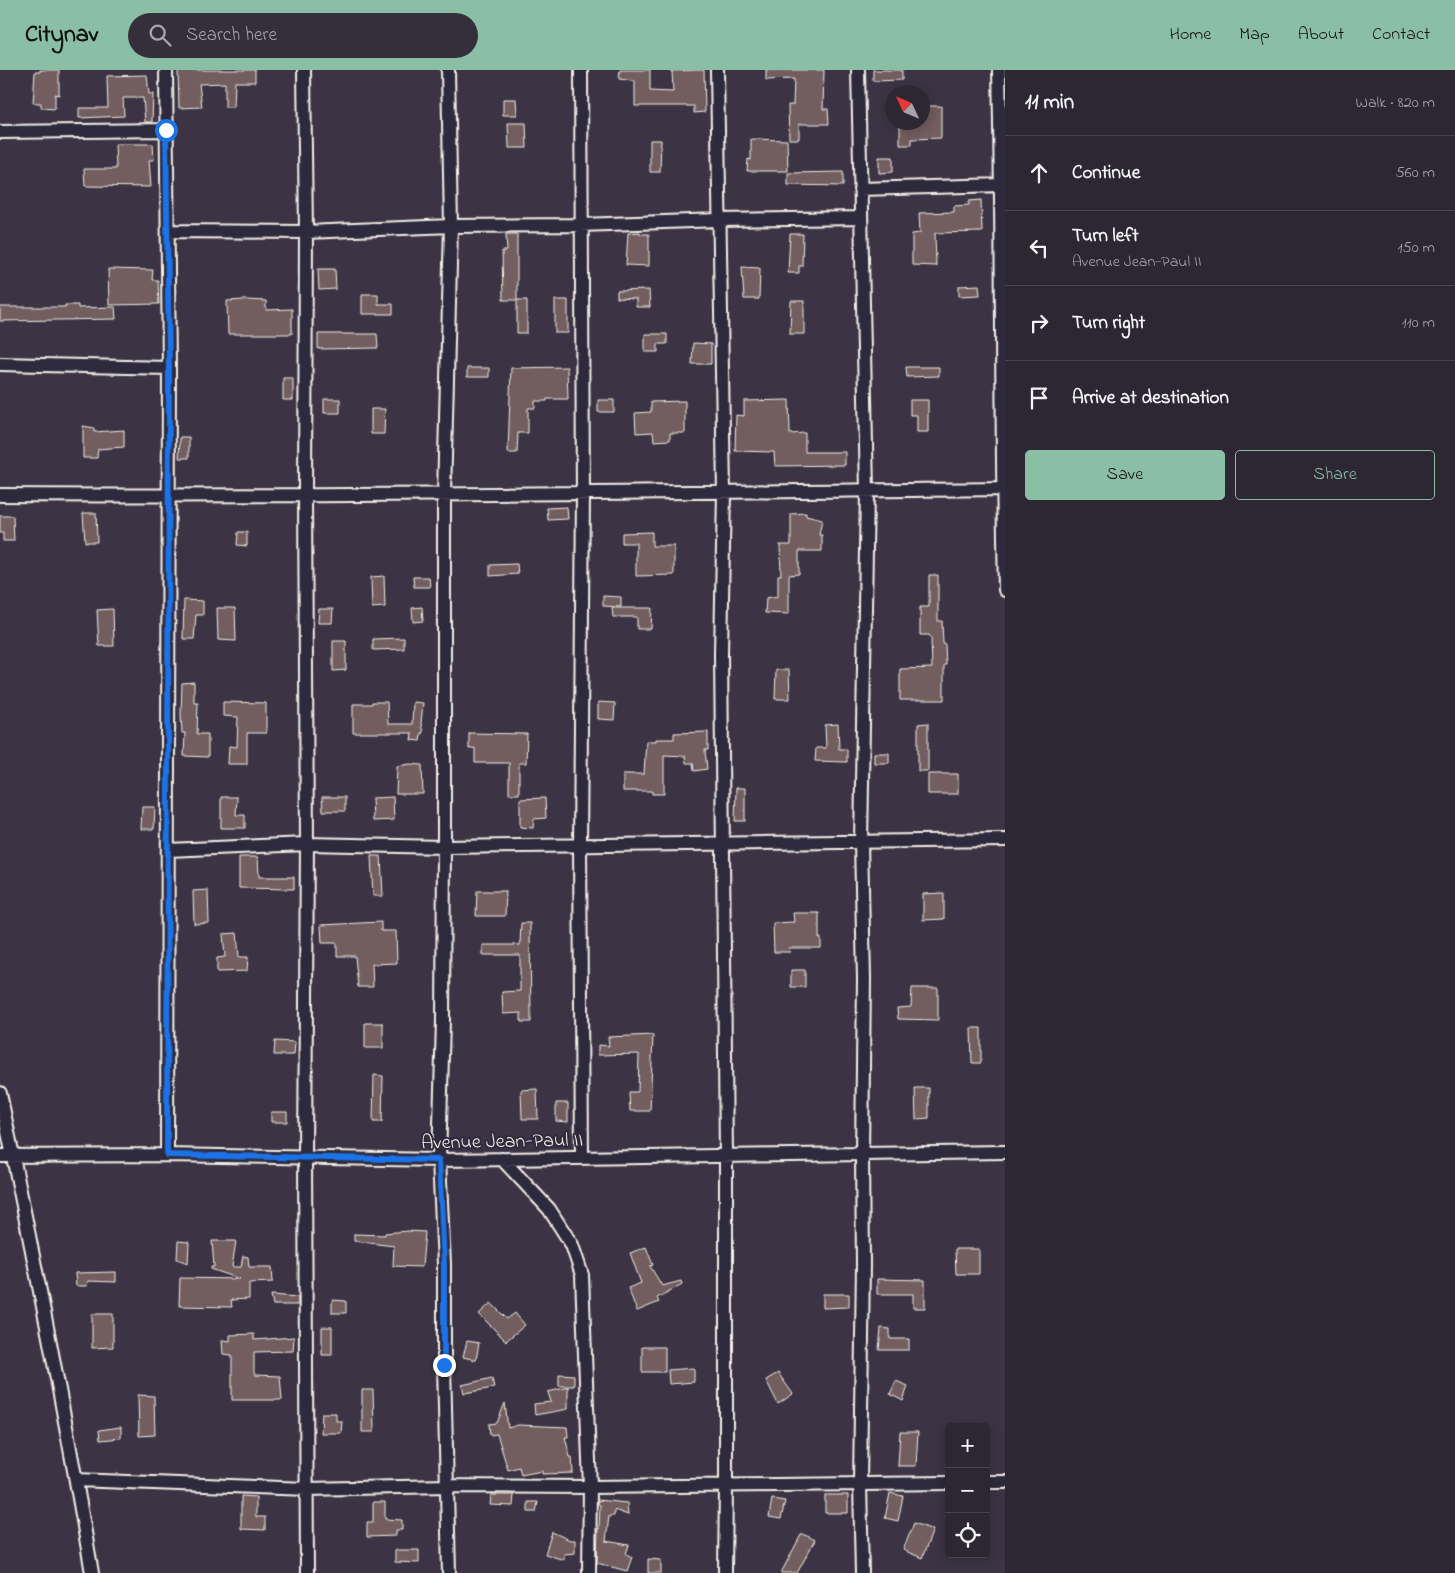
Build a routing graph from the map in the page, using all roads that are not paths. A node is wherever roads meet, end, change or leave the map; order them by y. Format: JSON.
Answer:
{"nodes":[{"id":1,"x":166,"y":70,"type":"edge"},
{"id":2,"x":304,"y":70,"type":"edge"},
{"id":3,"x":448,"y":70,"type":"edge"},
{"id":4,"x":580,"y":70,"type":"edge"},
{"id":5,"x":717,"y":70,"type":"edge"},
{"id":6,"x":858,"y":70,"type":"edge"},
{"id":7,"x":999,"y":70,"type":"edge"},
{"id":8,"x":166,"y":130,"type":"junction"},
{"id":9,"x":0,"y":132,"type":"edge"},
{"id":10,"x":1002,"y":184,"type":"junction"},
{"id":11,"x":860,"y":189,"type":"junction"},
{"id":12,"x":860,"y":218,"type":"junction"},
{"id":13,"x":718,"y":220,"type":"junction"},
{"id":14,"x":581,"y":225,"type":"junction"},
{"id":15,"x":452,"y":226,"type":"junction"},
{"id":16,"x":168,"y":231,"type":"junction"},
{"id":17,"x":306,"y":232,"type":"junction"},
{"id":18,"x":0,"y":364,"type":"edge"},
{"id":19,"x":169,"y":368,"type":"junction"},
{"id":20,"x":1004,"y":489,"type":"edge"},
{"id":21,"x":867,"y":491,"type":"junction"},
{"id":22,"x":724,"y":492,"type":"junction"},
{"id":23,"x":583,"y":494,"type":"junction"},
{"id":24,"x":0,"y":495,"type":"edge"},
{"id":25,"x":305,"y":495,"type":"junction"},
{"id":26,"x":444,"y":495,"type":"junction"},
{"id":27,"x":169,"y":496,"type":"junction"},
{"id":28,"x":1005,"y":590,"type":"edge"},
{"id":29,"x":1005,"y":840,"type":"edge"},
{"id":30,"x":862,"y":842,"type":"junction"},
{"id":31,"x":307,"y":844,"type":"junction"},
{"id":32,"x":722,"y":844,"type":"junction"},
{"id":33,"x":580,"y":846,"type":"junction"},
{"id":34,"x":444,"y":847,"type":"junction"},
{"id":35,"x":168,"y":850,"type":"junction"},
{"id":36,"x":0,"y":1093,"type":"edge"},
{"id":37,"x":1005,"y":1152,"type":"edge"},
{"id":38,"x":862,"y":1154,"type":"junction"},
{"id":39,"x":167,"y":1155,"type":"junction"},
{"id":40,"x":6,"y":1156,"type":"edge"},
{"id":41,"x":726,"y":1156,"type":"junction"},
{"id":42,"x":305,"y":1157,"type":"junction"},
{"id":43,"x":582,"y":1158,"type":"junction"},
{"id":44,"x":502,"y":1159,"type":"junction"},
{"id":45,"x":439,"y":1160,"type":"junction"},
{"id":46,"x":76,"y":1480,"type":"junction"},
{"id":47,"x":990,"y":1482,"type":"edge"},
{"id":48,"x":1005,"y":1482,"type":"edge"},
{"id":49,"x":945,"y":1483,"type":"edge"},
{"id":50,"x":860,"y":1484,"type":"junction"},
{"id":51,"x":447,"y":1486,"type":"junction"},
{"id":52,"x":726,"y":1486,"type":"junction"},
{"id":53,"x":590,"y":1488,"type":"junction"},
{"id":54,"x":307,"y":1489,"type":"junction"},
{"id":55,"x":92,"y":1573,"type":"edge"},
{"id":56,"x":307,"y":1573,"type":"edge"},
{"id":57,"x":449,"y":1573,"type":"edge"},
{"id":58,"x":589,"y":1573,"type":"edge"},
{"id":59,"x":725,"y":1573,"type":"edge"},
{"id":60,"x":862,"y":1573,"type":"edge"}],
"edges":[{"from":1,"to":8,"type":"street"},
{"from":2,"to":17,"type":"street"},
{"from":3,"to":15,"type":"street"},
{"from":4,"to":14,"type":"street"},
{"from":5,"to":13,"type":"street"},
{"from":6,"to":11,"type":"street"},
{"from":7,"to":10,"type":"street"},
{"from":8,"to":9,"type":"street"},
{"from":8,"to":16,"type":"street"},
{"from":10,"to":11,"type":"street"},
{"from":10,"to":20,"type":"street"},
{"from":11,"to":12,"type":"street"},
{"from":12,"to":13,"type":"street"},
{"from":12,"to":21,"type":"street"},
{"from":13,"to":14,"type":"street"},
{"from":13,"to":22,"type":"street"},
{"from":14,"to":15,"type":"street"},
{"from":14,"to":23,"type":"street"},
{"from":15,"to":17,"type":"street"},
{"from":15,"to":26,"type":"street"},
{"from":16,"to":17,"type":"street"},
{"from":16,"to":19,"type":"street"},
{"from":17,"to":25,"type":"street"},
{"from":18,"to":19,"type":"street"},
{"from":19,"to":27,"type":"street"},
{"from":20,"to":21,"type":"street"},
{"from":20,"to":28,"type":"street"},
{"from":21,"to":22,"type":"street"},
{"from":21,"to":30,"type":"street"},
{"from":22,"to":23,"type":"street"},
{"from":22,"to":32,"type":"street"},
{"from":23,"to":26,"type":"street"},
{"from":23,"to":33,"type":"street"},
{"from":24,"to":27,"type":"street"},
{"from":25,"to":26,"type":"street"},
{"from":25,"to":27,"type":"street"},
{"from":25,"to":31,"type":"street"},
{"from":26,"to":34,"type":"street"},
{"from":27,"to":35,"type":"street"},
{"from":29,"to":30,"type":"street"},
{"from":30,"to":32,"type":"street"},
{"from":30,"to":38,"type":"street"},
{"from":31,"to":34,"type":"street"},
{"from":31,"to":35,"type":"street"},
{"from":31,"to":42,"type":"street"},
{"from":32,"to":33,"type":"street"},
{"from":32,"to":41,"type":"street"},
{"from":33,"to":34,"type":"street"},
{"from":33,"to":43,"type":"street"},
{"from":34,"to":45,"type":"street"},
{"from":35,"to":39,"type":"street"},
{"from":36,"to":40,"type":"street"},
{"from":37,"to":38,"type":"street","name":"Avenue Jean-Paul II"},
{"from":38,"to":41,"type":"street","name":"Avenue Jean-Paul II"},
{"from":38,"to":50,"type":"street"},
{"from":39,"to":40,"type":"street","name":"Avenue Jean-Paul II"},
{"from":39,"to":42,"type":"street","name":"Avenue Jean-Paul II"},
{"from":40,"to":46,"type":"street"},
{"from":41,"to":43,"type":"street","name":"Avenue Jean-Paul II"},
{"from":41,"to":52,"type":"street"},
{"from":42,"to":45,"type":"street","name":"Avenue Jean-Paul II"},
{"from":42,"to":54,"type":"street"},
{"from":43,"to":44,"type":"street","name":"Avenue Jean-Paul II"},
{"from":44,"to":45,"type":"street","name":"Avenue Jean-Paul II"},
{"from":44,"to":53,"type":"street"},
{"from":45,"to":51,"type":"street"},
{"from":46,"to":54,"type":"street"},
{"from":46,"to":55,"type":"street"},
{"from":47,"to":48,"type":"street"},
{"from":49,"to":50,"type":"street"},
{"from":50,"to":52,"type":"street"},
{"from":50,"to":60,"type":"street"},
{"from":51,"to":53,"type":"street"},
{"from":51,"to":54,"type":"street"},
{"from":51,"to":57,"type":"street"},
{"from":52,"to":53,"type":"street"},
{"from":52,"to":59,"type":"street"},
{"from":53,"to":58,"type":"street"},
{"from":54,"to":56,"type":"street"}]}
